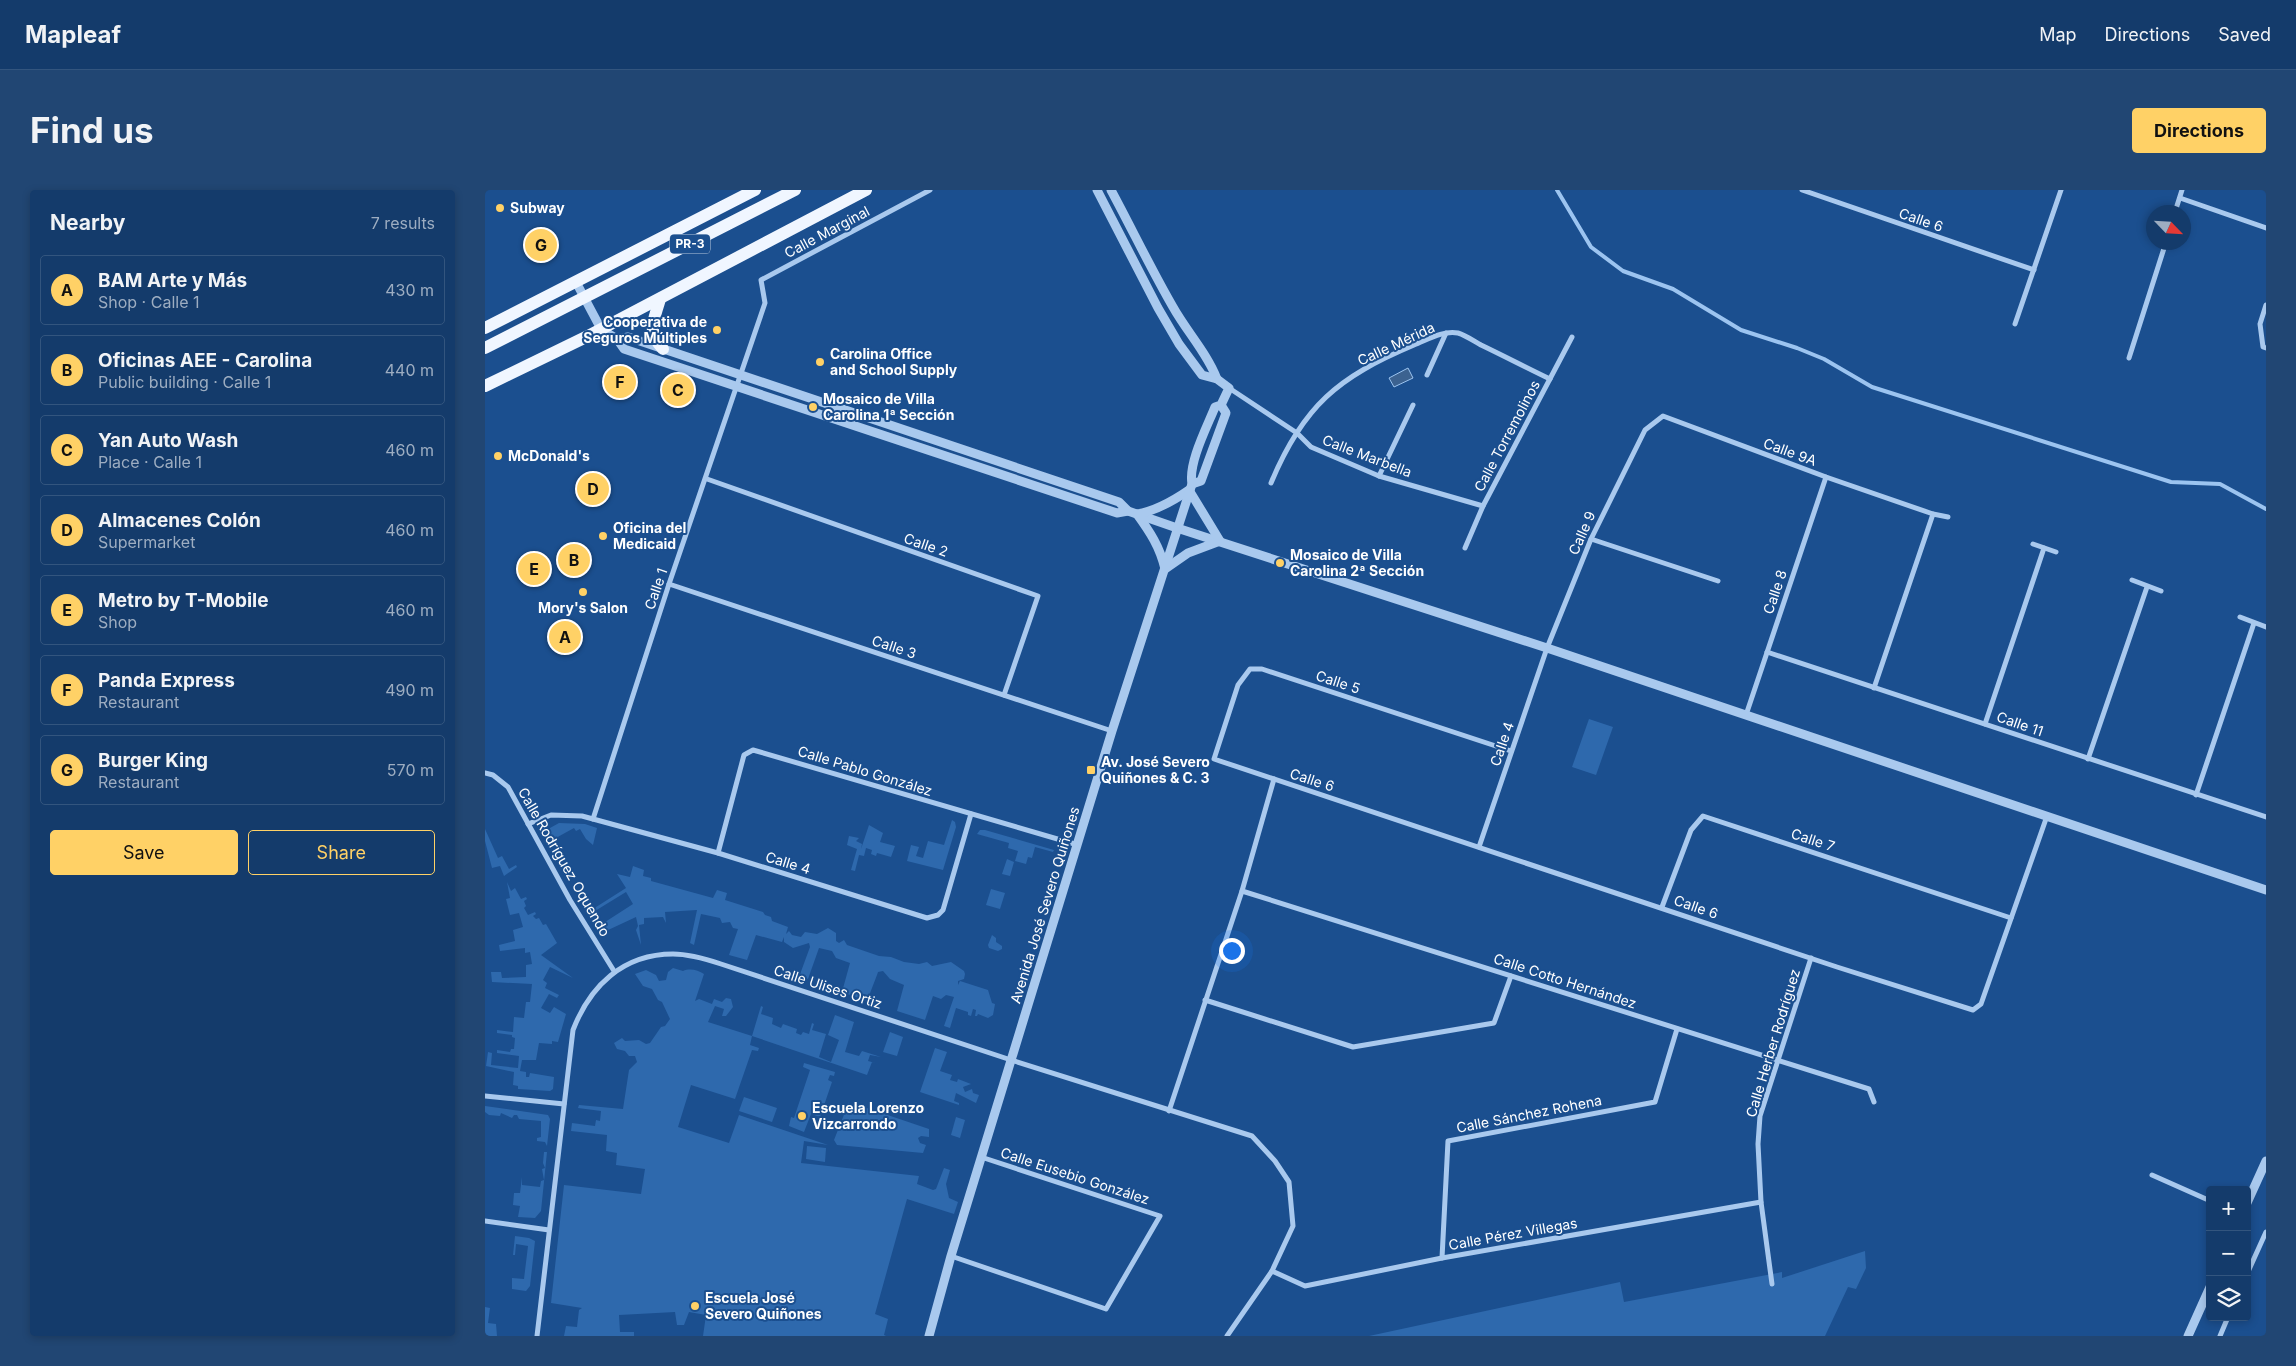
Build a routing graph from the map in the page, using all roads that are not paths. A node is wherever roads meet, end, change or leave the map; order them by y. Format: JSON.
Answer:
{"nodes":[{"id":1,"x":755,"y":190,"type":"edge"},
{"id":2,"x":795,"y":190,"type":"edge"},
{"id":3,"x":865,"y":190,"type":"edge"},
{"id":4,"x":929,"y":190,"type":"edge"},
{"id":5,"x":1097,"y":190,"type":"edge"},
{"id":6,"x":1111,"y":190,"type":"edge"},
{"id":7,"x":1801,"y":190,"type":"edge"},
{"id":8,"x":2061,"y":190,"type":"edge"},
{"id":9,"x":2183,"y":190,"type":"edge"},
{"id":10,"x":2180,"y":198,"type":"junction"},
{"id":11,"x":2178,"y":205,"type":"edge"},
{"id":12,"x":1121,"y":209,"type":"junction"},
{"id":13,"x":1110,"y":216,"type":"junction"},
{"id":14,"x":2266,"y":228,"type":"edge"},
{"id":15,"x":2163,"y":250,"type":"edge"},
{"id":16,"x":2034,"y":270,"type":"junction"},
{"id":17,"x":761,"y":280,"type":"joint"},
{"id":18,"x":576,"y":282,"type":"junction"},
{"id":19,"x":1160,"y":282,"type":"junction"},
{"id":20,"x":1148,"y":289,"type":"junction"},
{"id":21,"x":583,"y":297,"type":"junction"},
{"id":22,"x":659,"y":299,"type":"junction"},
{"id":23,"x":2266,"y":305,"type":"edge"},
{"id":24,"x":2015,"y":324,"type":"dead end"},
{"id":25,"x":485,"y":328,"type":"edge"},
{"id":26,"x":601,"y":329,"type":"junction"},
{"id":27,"x":1446,"y":333,"type":"junction"},
{"id":28,"x":1572,"y":337,"type":"dead end"},
{"id":29,"x":617,"y":340,"type":"junction"},
{"id":30,"x":485,"y":348,"type":"edge"},
{"id":31,"x":2266,"y":348,"type":"edge"},
{"id":32,"x":663,"y":349,"type":"junction"},
{"id":33,"x":2129,"y":358,"type":"dead end"},
{"id":34,"x":1427,"y":374,"type":"dead end"},
{"id":35,"x":740,"y":376,"type":"junction"},
{"id":36,"x":1217,"y":379,"type":"junction"},
{"id":37,"x":1550,"y":379,"type":"junction"},
{"id":38,"x":485,"y":386,"type":"edge"},
{"id":39,"x":737,"y":386,"type":"junction"},
{"id":40,"x":1229,"y":388,"type":"junction"},
{"id":41,"x":1221,"y":405,"type":"junction"},
{"id":42,"x":1413,"y":405,"type":"dead end"},
{"id":43,"x":1645,"y":430,"type":"joint"},
{"id":44,"x":1297,"y":433,"type":"junction"},
{"id":45,"x":1196,"y":459,"type":"junction"},
{"id":46,"x":1207,"y":462,"type":"junction"},
{"id":47,"x":1379,"y":476,"type":"junction"},
{"id":48,"x":1826,"y":477,"type":"junction"},
{"id":49,"x":707,"y":479,"type":"junction"},
{"id":50,"x":1271,"y":483,"type":"dead end"},
{"id":51,"x":1191,"y":487,"type":"junction"},
{"id":52,"x":1483,"y":506,"type":"junction"},
{"id":53,"x":1133,"y":512,"type":"junction"},
{"id":54,"x":1933,"y":514,"type":"junction"},
{"id":55,"x":1948,"y":517,"type":"dead end"},
{"id":56,"x":1177,"y":528,"type":"junction"},
{"id":57,"x":1591,"y":538,"type":"junction"},
{"id":58,"x":1220,"y":541,"type":"junction"},
{"id":59,"x":2033,"y":544,"type":"dead end"},
{"id":60,"x":1465,"y":548,"type":"dead end"},
{"id":61,"x":2044,"y":548,"type":"junction"},
{"id":62,"x":2056,"y":552,"type":"dead end"},
{"id":63,"x":1165,"y":569,"type":"junction"},
{"id":64,"x":2133,"y":580,"type":"dead end"},
{"id":65,"x":1718,"y":581,"type":"dead end"},
{"id":66,"x":669,"y":584,"type":"junction"},
{"id":67,"x":2147,"y":587,"type":"junction"},
{"id":68,"x":2161,"y":591,"type":"dead end"},
{"id":69,"x":2240,"y":617,"type":"dead end"},
{"id":70,"x":2255,"y":623,"type":"junction"},
{"id":71,"x":2266,"y":627,"type":"edge"},
{"id":72,"x":1547,"y":648,"type":"junction"},
{"id":73,"x":1767,"y":652,"type":"junction"},
{"id":74,"x":1874,"y":688,"type":"junction"},
{"id":75,"x":1004,"y":696,"type":"junction"},
{"id":76,"x":1746,"y":715,"type":"junction"},
{"id":77,"x":1985,"y":724,"type":"junction"},
{"id":78,"x":1112,"y":732,"type":"junction"},
{"id":79,"x":1511,"y":751,"type":"junction"},
{"id":80,"x":1214,"y":759,"type":"joint"},
{"id":81,"x":2088,"y":759,"type":"junction"},
{"id":82,"x":485,"y":773,"type":"edge"},
{"id":83,"x":1274,"y":779,"type":"junction"},
{"id":84,"x":2196,"y":794,"type":"junction"},
{"id":85,"x":971,"y":814,"type":"junction"},
{"id":86,"x":2047,"y":816,"type":"junction"},
{"id":87,"x":2266,"y":817,"type":"edge"},
{"id":88,"x":593,"y":819,"type":"junction"},
{"id":89,"x":528,"y":824,"type":"junction"},
{"id":90,"x":1078,"y":845,"type":"junction"},
{"id":91,"x":1479,"y":847,"type":"junction"},
{"id":92,"x":718,"y":853,"type":"junction"},
{"id":93,"x":2266,"y":890,"type":"edge"},
{"id":94,"x":1242,"y":891,"type":"junction"},
{"id":95,"x":1662,"y":907,"type":"junction"},
{"id":96,"x":2011,"y":918,"type":"junction"},
{"id":97,"x":1811,"y":958,"type":"junction"},
{"id":98,"x":614,"y":971,"type":"junction"},
{"id":99,"x":1511,"y":976,"type":"junction"},
{"id":100,"x":1205,"y":1000,"type":"junction"},
{"id":101,"x":1677,"y":1028,"type":"junction"},
{"id":102,"x":1011,"y":1060,"type":"junction"},
{"id":103,"x":1776,"y":1060,"type":"junction"},
{"id":104,"x":485,"y":1096,"type":"edge"},
{"id":105,"x":1874,"y":1102,"type":"dead end"},
{"id":106,"x":564,"y":1104,"type":"junction"},
{"id":107,"x":1169,"y":1111,"type":"junction"},
{"id":108,"x":981,"y":1156,"type":"junction"},
{"id":109,"x":2266,"y":1161,"type":"edge"},
{"id":110,"x":2152,"y":1175,"type":"dead end"},
{"id":111,"x":2251,"y":1193,"type":"edge"},
{"id":112,"x":2205,"y":1199,"type":"dead end"},
{"id":113,"x":1761,"y":1202,"type":"junction"},
{"id":114,"x":485,"y":1221,"type":"edge"},
{"id":115,"x":549,"y":1230,"type":"junction"},
{"id":116,"x":2266,"y":1232,"type":"edge"},
{"id":117,"x":951,"y":1256,"type":"junction"},
{"id":118,"x":1442,"y":1258,"type":"junction"},
{"id":119,"x":2251,"y":1265,"type":"edge"},
{"id":120,"x":1272,"y":1271,"type":"junction"},
{"id":121,"x":1772,"y":1284,"type":"dead end"},
{"id":122,"x":2206,"y":1296,"type":"edge"},
{"id":123,"x":2226,"y":1321,"type":"edge"},
{"id":124,"x":537,"y":1336,"type":"edge"},
{"id":125,"x":929,"y":1336,"type":"edge"},
{"id":126,"x":1227,"y":1336,"type":"edge"},
{"id":127,"x":2189,"y":1336,"type":"edge"},
{"id":128,"x":2219,"y":1336,"type":"edge"}],
"edges":[{"from":1,"to":18,"type":"main road"},
{"from":2,"to":21,"type":"main road","number":"PR-3"},
{"from":3,"to":22,"type":"main road","number":"PR-3"},
{"from":4,"to":17,"type":"street","name":"Calle Marginal"},
{"from":5,"to":13,"type":"street"},
{"from":6,"to":12,"type":"street"},
{"from":7,"to":16,"type":"street","name":"Calle 6"},
{"from":8,"to":16,"type":"street"},
{"from":9,"to":10,"type":"street"},
{"from":10,"to":11,"type":"street"},
{"from":10,"to":14,"type":"street"},
{"from":12,"to":13,"type":"street"},
{"from":12,"to":19,"type":"street"},
{"from":13,"to":20,"type":"street"},
{"from":15,"to":33,"type":"street"},
{"from":16,"to":24,"type":"street"},
{"from":17,"to":35,"type":"street","name":"Calle 1"},
{"from":18,"to":21,"type":"street"},
{"from":18,"to":25,"type":"main road"},
{"from":19,"to":20,"type":"street"},
{"from":19,"to":36,"type":"street"},
{"from":20,"to":36,"type":"street"},
{"from":21,"to":26,"type":"street"},
{"from":21,"to":30,"type":"main road","number":"PR-3"},
{"from":22,"to":26,"type":"main road","number":"PR-3"},
{"from":22,"to":32,"type":"main road"},
{"from":23,"to":31,"type":"street"},
{"from":26,"to":29,"type":"street"},
{"from":26,"to":38,"type":"main road","number":"PR-3"},
{"from":27,"to":34,"type":"street"},
{"from":27,"to":37,"type":"street","name":"Calle Mérida"},
{"from":27,"to":44,"type":"street","name":"Calle Mérida"},
{"from":28,"to":37,"type":"street","name":"Calle Torremolinos"},
{"from":29,"to":32,"type":"street"},
{"from":29,"to":39,"type":"street"},
{"from":32,"to":35,"type":"street"},
{"from":35,"to":39,"type":"street","name":"Calle 1"},
{"from":35,"to":53,"type":"street"},
{"from":36,"to":40,"type":"street"},
{"from":37,"to":52,"type":"street","name":"Calle Torremolinos"},
{"from":39,"to":49,"type":"street","name":"Calle 1"},
{"from":39,"to":53,"type":"street"},
{"from":40,"to":41,"type":"street","name":"Avenida José Severo Quiñones"},
{"from":40,"to":44,"type":"street","name":"Calle Marbella"},
{"from":41,"to":45,"type":"street","name":"Avenida José Severo Quiñones"},
{"from":41,"to":46,"type":"street","name":"Avenida José Severo Quiñones"},
{"from":42,"to":47,"type":"street"},
{"from":43,"to":48,"type":"street","name":"Calle 9A"},
{"from":43,"to":57,"type":"street","name":"Calle 9"},
{"from":44,"to":47,"type":"street","name":"Calle Marbella"},
{"from":44,"to":50,"type":"street","name":"Calle Mérida"},
{"from":45,"to":46,"type":"street"},
{"from":45,"to":51,"type":"street","name":"Avenida José Severo Quiñones"},
{"from":46,"to":51,"type":"street","name":"Avenida José Severo Quiñones"},
{"from":47,"to":52,"type":"street","name":"Calle Marbella"},
{"from":48,"to":54,"type":"street","name":"Calle 9A"},
{"from":48,"to":73,"type":"street","name":"Calle 8"},
{"from":49,"to":66,"type":"street","name":"Calle 1"},
{"from":49,"to":75,"type":"street","name":"Calle 2"},
{"from":51,"to":53,"type":"street"},
{"from":51,"to":56,"type":"street","name":"Avenida José Severo Quiñones"},
{"from":51,"to":58,"type":"street"},
{"from":52,"to":60,"type":"street","name":"Calle Torremolinos"},
{"from":53,"to":56,"type":"street"},
{"from":53,"to":63,"type":"street"},
{"from":54,"to":55,"type":"street","name":"Calle 9A"},
{"from":54,"to":74,"type":"street"},
{"from":56,"to":58,"type":"street"},
{"from":56,"to":63,"type":"street","name":"Avenida José Severo Quiñones"},
{"from":57,"to":65,"type":"street"},
{"from":57,"to":72,"type":"street","name":"Calle 9"},
{"from":58,"to":63,"type":"street"},
{"from":58,"to":72,"type":"street"},
{"from":59,"to":61,"type":"street"},
{"from":61,"to":62,"type":"street"},
{"from":61,"to":77,"type":"street"},
{"from":63,"to":78,"type":"street","name":"Avenida José Severo Quiñones"},
{"from":64,"to":67,"type":"street"},
{"from":66,"to":75,"type":"street","name":"Calle 3"},
{"from":66,"to":88,"type":"street","name":"Calle 1"},
{"from":67,"to":68,"type":"street"},
{"from":67,"to":81,"type":"street"},
{"from":69,"to":70,"type":"street"},
{"from":70,"to":71,"type":"street"},
{"from":70,"to":84,"type":"street"},
{"from":72,"to":76,"type":"street"},
{"from":72,"to":79,"type":"street","name":"Calle 4"},
{"from":73,"to":74,"type":"street","name":"Calle 11"},
{"from":73,"to":76,"type":"street","name":"Calle 8"},
{"from":74,"to":77,"type":"street","name":"Calle 11"},
{"from":75,"to":78,"type":"street","name":"Calle 3"},
{"from":76,"to":86,"type":"street"},
{"from":77,"to":81,"type":"street","name":"Calle 11"},
{"from":78,"to":90,"type":"street","name":"Avenida José Severo Quiñones"},
{"from":79,"to":80,"type":"street","name":"Calle 5"},
{"from":79,"to":91,"type":"street","name":"Calle 4"},
{"from":80,"to":83,"type":"street","name":"Calle 6"},
{"from":81,"to":84,"type":"street","name":"Calle 11"},
{"from":82,"to":89,"type":"street","name":"Calle Rodríguez Oquendo"},
{"from":83,"to":91,"type":"street","name":"Calle 6"},
{"from":83,"to":94,"type":"street"},
{"from":84,"to":87,"type":"street","name":"Calle 11"},
{"from":85,"to":90,"type":"street","name":"Calle Pablo González"},
{"from":85,"to":92,"type":"street","name":"Calle 4"},
{"from":85,"to":92,"type":"street","name":"Calle Pablo González"},
{"from":86,"to":93,"type":"street"},
{"from":86,"to":96,"type":"street","name":"Calle 6"},
{"from":88,"to":89,"type":"street","name":"Calle 4"},
{"from":88,"to":92,"type":"street","name":"Calle 4"},
{"from":89,"to":98,"type":"street","name":"Calle Rodríguez Oquendo"},
{"from":90,"to":102,"type":"street","name":"Avenida José Severo Quiñones"},
{"from":91,"to":95,"type":"street","name":"Calle 6"},
{"from":94,"to":99,"type":"street","name":"Calle Cotto Hernández"},
{"from":94,"to":100,"type":"street"},
{"from":95,"to":96,"type":"street","name":"Calle 7"},
{"from":95,"to":97,"type":"street","name":"Calle 6"},
{"from":96,"to":97,"type":"street","name":"Calle 6"},
{"from":97,"to":103,"type":"street","name":"Calle Herber Rodríguez"},
{"from":98,"to":102,"type":"street","name":"Calle Ulises Ortiz"},
{"from":98,"to":106,"type":"street","name":"Calle Ulises Ortiz"},
{"from":99,"to":100,"type":"street"},
{"from":99,"to":101,"type":"street","name":"Calle Cotto Hernández"},
{"from":100,"to":107,"type":"street"},
{"from":101,"to":103,"type":"street","name":"Calle Cotto Hernández"},
{"from":101,"to":118,"type":"street","name":"Calle Sánchez Rohena"},
{"from":102,"to":107,"type":"street","name":"Calle Ulises Ortiz"},
{"from":102,"to":108,"type":"street","name":"Avenida José Severo Quiñones"},
{"from":103,"to":105,"type":"street","name":"Calle Cotto Hernández"},
{"from":103,"to":113,"type":"street","name":"Calle Herber Rodríguez"},
{"from":104,"to":106,"type":"street"},
{"from":106,"to":115,"type":"street","name":"Calle Ulises Ortiz"},
{"from":107,"to":120,"type":"street","name":"Calle Ulises Ortiz"},
{"from":108,"to":117,"type":"street","name":"Avenida José Severo Quiñones"},
{"from":108,"to":117,"type":"street","name":"Calle Eusebio González"},
{"from":109,"to":111,"type":"street"},
{"from":110,"to":112,"type":"street"},
{"from":113,"to":118,"type":"street","name":"Calle Pérez Villegas"},
{"from":113,"to":121,"type":"street","name":"Calle Herber Rodríguez"},
{"from":114,"to":115,"type":"street"},
{"from":115,"to":124,"type":"street","name":"Calle Ulises Ortiz"},
{"from":116,"to":119,"type":"street"},
{"from":117,"to":125,"type":"street","name":"Avenida José Severo Quiñones"},
{"from":118,"to":120,"type":"street","name":"Calle Pérez Villegas"},
{"from":120,"to":126,"type":"street","name":"Calle Ulises Ortiz"},
{"from":122,"to":127,"type":"street"},
{"from":123,"to":128,"type":"street"}]}
